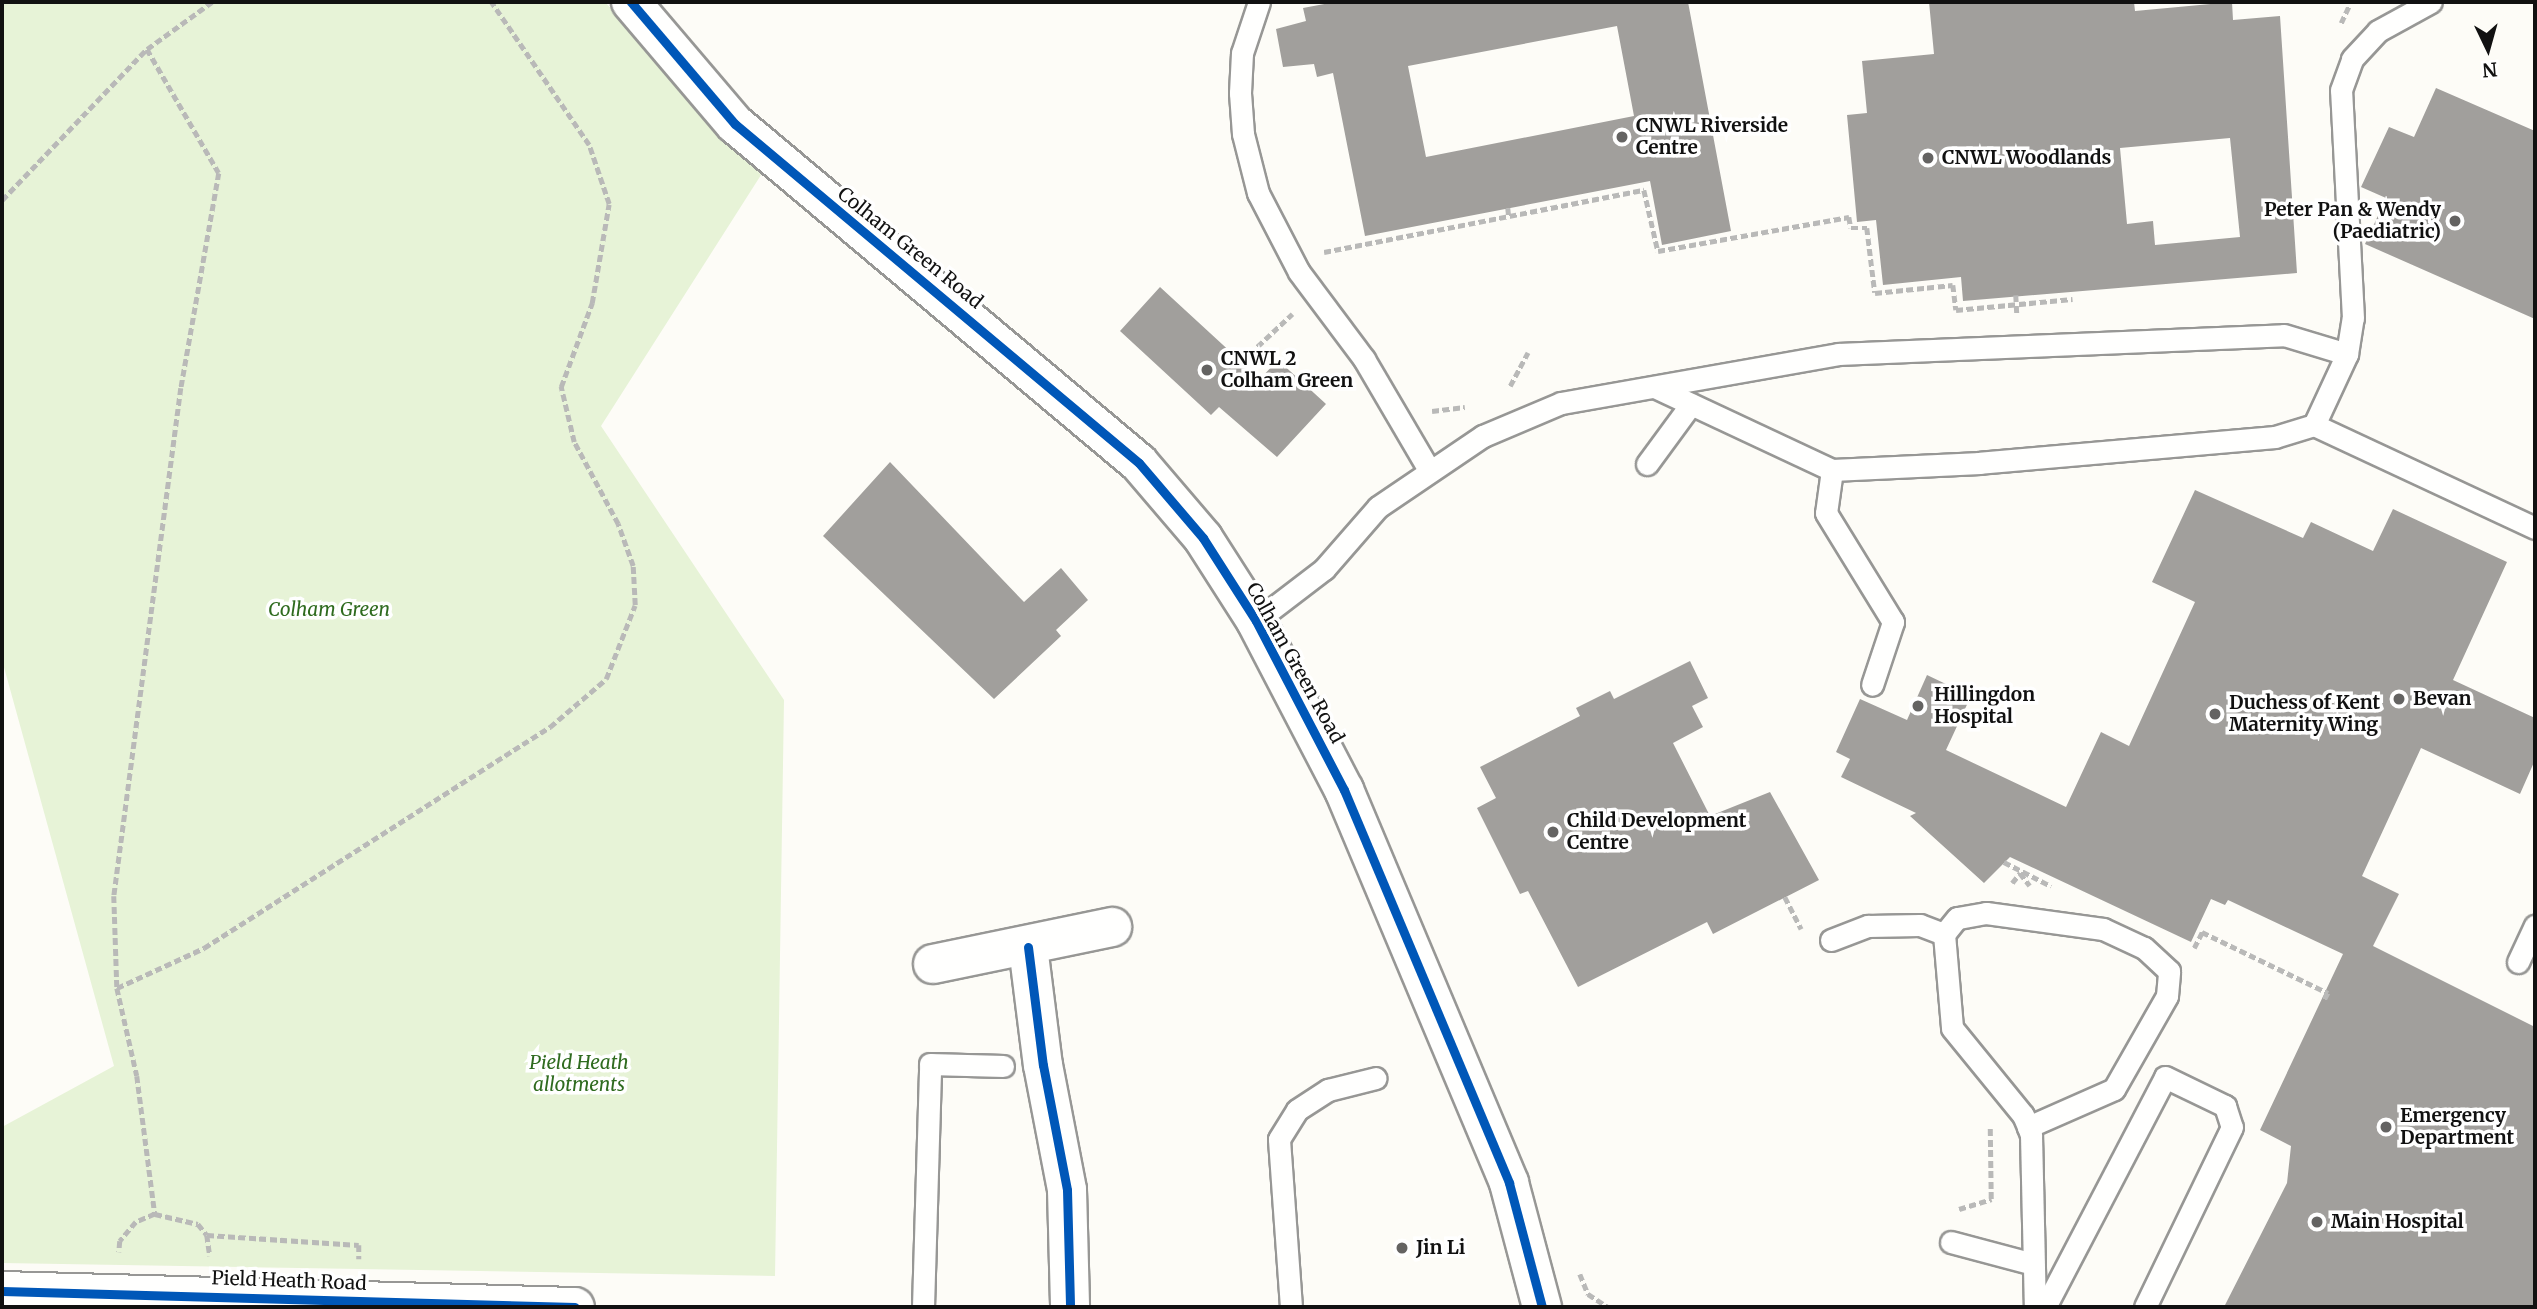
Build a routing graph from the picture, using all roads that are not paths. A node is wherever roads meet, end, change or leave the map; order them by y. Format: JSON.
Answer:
{"nodes":[{"id":1,"x":631,"y":2,"type":"edge"},
{"id":2,"x":1259,"y":2,"type":"edge"},
{"id":3,"x":2431,"y":2,"type":"edge"},
{"id":4,"x":2347,"y":354,"type":"junction"},
{"id":5,"x":1657,"y":388,"type":"junction"},
{"id":6,"x":1691,"y":404,"type":"junction"},
{"id":7,"x":2314,"y":425,"type":"junction"},
{"id":8,"x":1647,"y":464,"type":"dead end"},
{"id":9,"x":1429,"y":470,"type":"junction"},
{"id":10,"x":1832,"y":470,"type":"junction"},
{"id":11,"x":2535,"y":528,"type":"edge"},
{"id":12,"x":1256,"y":621,"type":"junction"},
{"id":13,"x":1872,"y":685,"type":"dead end"},
{"id":14,"x":2535,"y":926,"type":"edge"},
{"id":15,"x":1112,"y":927,"type":"dead end"},
{"id":16,"x":1944,"y":934,"type":"junction"},
{"id":17,"x":1831,"y":940,"type":"dead end"},
{"id":18,"x":1028,"y":947,"type":"junction"},
{"id":19,"x":2518,"y":962,"type":"dead end"},
{"id":20,"x":933,"y":964,"type":"dead end"},
{"id":21,"x":1003,"y":1066,"type":"dead end"},
{"id":22,"x":1376,"y":1078,"type":"dead end"},
{"id":23,"x":2028,"y":1127,"type":"junction"},
{"id":24,"x":1951,"y":1242,"type":"dead end"},
{"id":25,"x":2033,"y":1264,"type":"junction"},
{"id":26,"x":2,"y":1291,"type":"edge"},
{"id":27,"x":158,"y":1301,"type":"edge"},
{"id":28,"x":575,"y":1307,"type":"edge"},
{"id":29,"x":923,"y":1307,"type":"edge"},
{"id":30,"x":1070,"y":1307,"type":"edge"},
{"id":31,"x":1291,"y":1307,"type":"edge"},
{"id":32,"x":1542,"y":1307,"type":"edge"},
{"id":33,"x":2035,"y":1307,"type":"edge"},
{"id":34,"x":2045,"y":1307,"type":"edge"},
{"id":35,"x":2146,"y":1307,"type":"edge"}],
"edges":[{"from":1,"to":12,"type":"street","name":"Colham Green Road"},
{"from":2,"to":9,"type":"lane"},
{"from":3,"to":4,"type":"lane"},
{"from":4,"to":5,"type":"lane"},
{"from":4,"to":7,"type":"lane"},
{"from":5,"to":6,"type":"lane"},
{"from":5,"to":9,"type":"lane"},
{"from":6,"to":8,"type":"lane"},
{"from":6,"to":10,"type":"lane"},
{"from":7,"to":10,"type":"lane"},
{"from":7,"to":11,"type":"lane"},
{"from":9,"to":12,"type":"lane"},
{"from":10,"to":13,"type":"lane"},
{"from":12,"to":32,"type":"street","name":"Colham Green Road"},
{"from":14,"to":19,"type":"lane"},
{"from":15,"to":18,"type":"street"},
{"from":16,"to":17,"type":"lane"},
{"from":16,"to":23,"type":"lane"},
{"from":16,"to":23,"type":"lane"},
{"from":18,"to":20,"type":"street"},
{"from":18,"to":30,"type":"street"},
{"from":21,"to":29,"type":"lane"},
{"from":22,"to":31,"type":"lane"},
{"from":23,"to":25,"type":"lane"},
{"from":24,"to":25,"type":"lane"},
{"from":25,"to":33,"type":"lane"},
{"from":26,"to":27,"type":"street","name":"Pield Heath Road"},
{"from":27,"to":28,"type":"street","name":"Pield Heath Road"},
{"from":34,"to":35,"type":"lane"}]}
